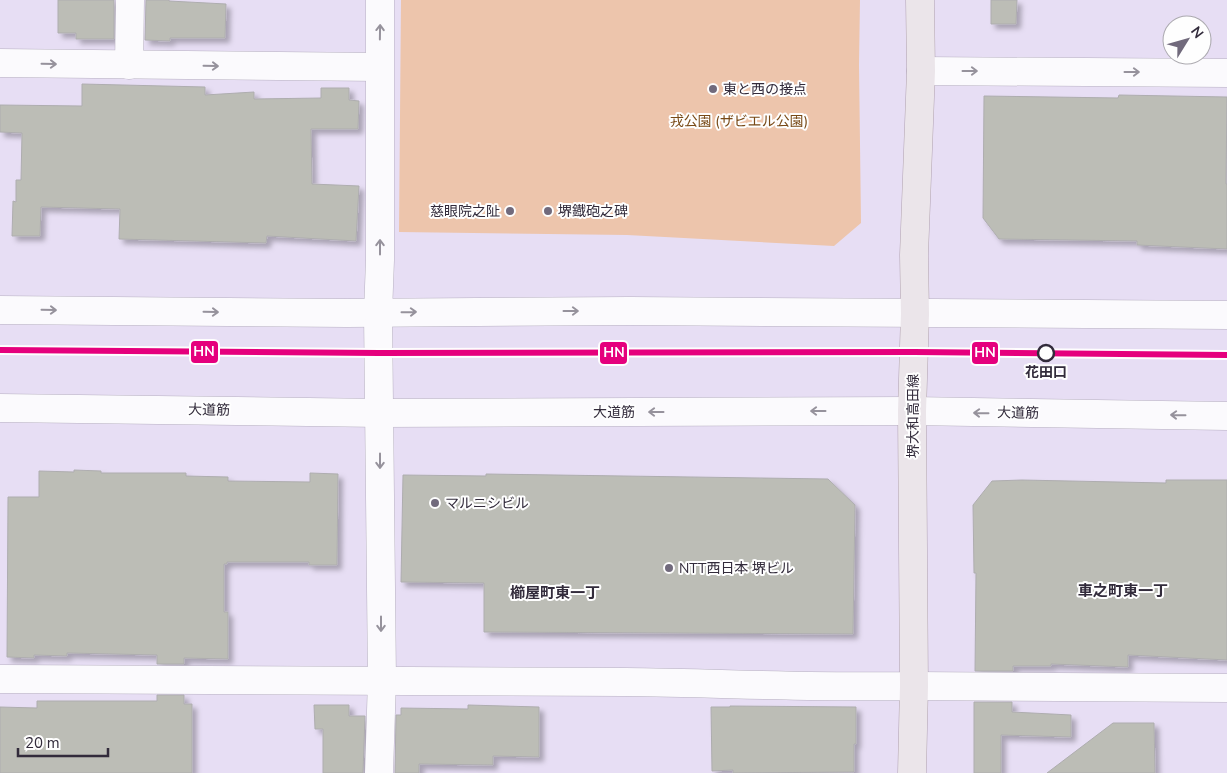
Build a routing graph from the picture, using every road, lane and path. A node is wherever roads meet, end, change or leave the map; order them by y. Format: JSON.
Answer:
{"nodes":[{"id":1,"x":130,"y":0,"type":"edge"},
{"id":2,"x":380,"y":0,"type":"edge"},
{"id":3,"x":920,"y":0,"type":"edge"},
{"id":4,"x":0,"y":63,"type":"edge"},
{"id":5,"x":130,"y":65,"type":"junction"},
{"id":6,"x":379,"y":67,"type":"junction"},
{"id":7,"x":921,"y":71,"type":"junction"},
{"id":8,"x":1227,"y":73,"type":"edge"},
{"id":9,"x":0,"y":310,"type":"edge"},
{"id":10,"x":378,"y":313,"type":"junction"},
{"id":11,"x":915,"y":314,"type":"junction"},
{"id":12,"x":1227,"y":315,"type":"edge"},
{"id":13,"x":0,"y":408,"type":"edge"},
{"id":14,"x":912,"y":411,"type":"junction"},
{"id":15,"x":380,"y":412,"type":"junction"},
{"id":16,"x":1227,"y":416,"type":"edge"},
{"id":17,"x":0,"y":679,"type":"edge"},
{"id":18,"x":382,"y":680,"type":"junction"},
{"id":19,"x":914,"y":686,"type":"junction"},
{"id":20,"x":1227,"y":688,"type":"edge"},
{"id":21,"x":379,"y":773,"type":"edge"},
{"id":22,"x":912,"y":773,"type":"edge"}],
"edges":[{"from":1,"to":5,"type":"street"},
{"from":6,"to":2,"type":"street","one_way":true},
{"from":3,"to":7,"type":"main road","name":"堺大和高田線"},
{"from":4,"to":5,"type":"street","one_way":true},
{"from":5,"to":6,"type":"street","one_way":true},
{"from":10,"to":6,"type":"street","one_way":true},
{"from":7,"to":8,"type":"street","one_way":true},
{"from":7,"to":11,"type":"main road","name":"堺大和高田線"},
{"from":9,"to":10,"type":"street","one_way":true},
{"from":10,"to":11,"type":"street","one_way":true},
{"from":10,"to":15,"type":"street"},
{"from":11,"to":12,"type":"street"},
{"from":11,"to":14,"type":"main road","name":"堺大和高田線"},
{"from":13,"to":15,"type":"street","name":"大道筋"},
{"from":14,"to":15,"type":"street","name":"大道筋","one_way":true},
{"from":16,"to":14,"type":"street","name":"大道筋","one_way":true},
{"from":14,"to":19,"type":"main road","name":"堺大和高田線"},
{"from":15,"to":18,"type":"street","one_way":true},
{"from":17,"to":18,"type":"street"},
{"from":18,"to":19,"type":"street"},
{"from":18,"to":21,"type":"street"},
{"from":19,"to":20,"type":"street"},
{"from":19,"to":22,"type":"main road","name":"堺大和高田線"}]}
